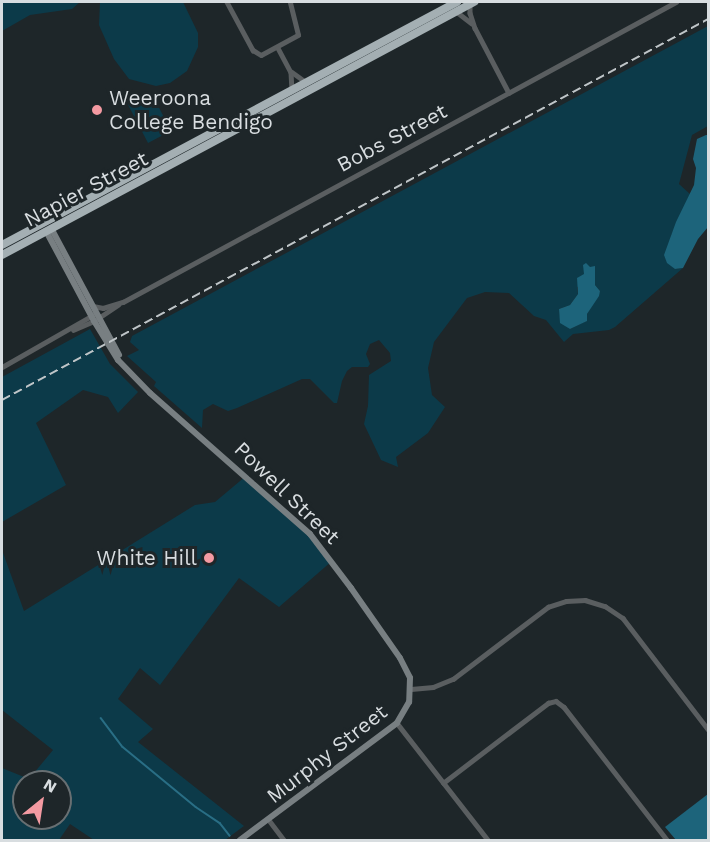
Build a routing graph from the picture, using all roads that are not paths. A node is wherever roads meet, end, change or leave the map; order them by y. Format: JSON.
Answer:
{"nodes":[{"id":1,"x":227,"y":2,"type":"edge"},
{"id":2,"x":290,"y":2,"type":"edge"},
{"id":3,"x":470,"y":2,"type":"edge"},
{"id":4,"x":675,"y":2,"type":"edge"},
{"id":5,"x":455,"y":4,"type":"edge"},
{"id":6,"x":474,"y":28,"type":"junction"},
{"id":7,"x":278,"y":48,"type":"junction"},
{"id":8,"x":289,"y":67,"type":"junction"},
{"id":9,"x":306,"y":82,"type":"junction"},
{"id":10,"x":292,"y":90,"type":"junction"},
{"id":11,"x":509,"y":93,"type":"junction"},
{"id":12,"x":301,"y":94,"type":"junction"},
{"id":13,"x":261,"y":106,"type":"junction"},
{"id":14,"x":46,"y":226,"type":"junction"},
{"id":15,"x":2,"y":244,"type":"edge"},
{"id":16,"x":2,"y":255,"type":"edge"},
{"id":17,"x":123,"y":302,"type":"junction"},
{"id":18,"x":92,"y":306,"type":"junction"},
{"id":19,"x":95,"y":317,"type":"junction"},
{"id":20,"x":2,"y":367,"type":"edge"},
{"id":21,"x":411,"y":689,"type":"junction"},
{"id":22,"x":397,"y":723,"type":"junction"},
{"id":23,"x":708,"y":729,"type":"edge"},
{"id":24,"x":443,"y":783,"type":"junction"},
{"id":25,"x":269,"y":820,"type":"junction"},
{"id":26,"x":240,"y":840,"type":"edge"},
{"id":27,"x":284,"y":840,"type":"edge"},
{"id":28,"x":488,"y":840,"type":"edge"},
{"id":29,"x":667,"y":840,"type":"edge"}],
"edges":[{"from":1,"to":7,"type":"street"},
{"from":2,"to":7,"type":"street"},
{"from":3,"to":5,"type":"highway"},
{"from":3,"to":6,"type":"street"},
{"from":4,"to":11,"type":"street","name":"Bobs Street"},
{"from":5,"to":6,"type":"street"},
{"from":5,"to":9,"type":"highway","name":"Napier Street"},
{"from":5,"to":12,"type":"highway","name":"Napier Street"},
{"from":6,"to":11,"type":"street"},
{"from":7,"to":8,"type":"street"},
{"from":8,"to":9,"type":"street"},
{"from":8,"to":10,"type":"street"},
{"from":9,"to":10,"type":"highway","name":"Napier Street"},
{"from":10,"to":13,"type":"highway","name":"Napier Street"},
{"from":11,"to":17,"type":"street","name":"Bobs Street"},
{"from":12,"to":13,"type":"highway"},
{"from":12,"to":14,"type":"highway","name":"Napier Street"},
{"from":13,"to":14,"type":"highway","name":"Napier Street"},
{"from":14,"to":15,"type":"highway","name":"Napier Street"},
{"from":14,"to":16,"type":"highway","name":"Napier Street"},
{"from":14,"to":18,"type":"street","name":"Powell Street"},
{"from":14,"to":19,"type":"street","name":"Powell Street"},
{"from":17,"to":18,"type":"street","name":"Bobs Street"},
{"from":17,"to":19,"type":"street","name":"Bobs Street"},
{"from":18,"to":19,"type":"street","name":"Powell Street"},
{"from":19,"to":20,"type":"street","name":"Bobs Street"},
{"from":19,"to":21,"type":"street","name":"Powell Street"},
{"from":21,"to":22,"type":"street","name":"Murphy Street"},
{"from":21,"to":23,"type":"street"},
{"from":22,"to":24,"type":"street"},
{"from":22,"to":25,"type":"street","name":"Murphy Street"},
{"from":24,"to":28,"type":"street"},
{"from":24,"to":29,"type":"street"},
{"from":25,"to":26,"type":"street","name":"Murphy Street"},
{"from":25,"to":27,"type":"street"}]}
